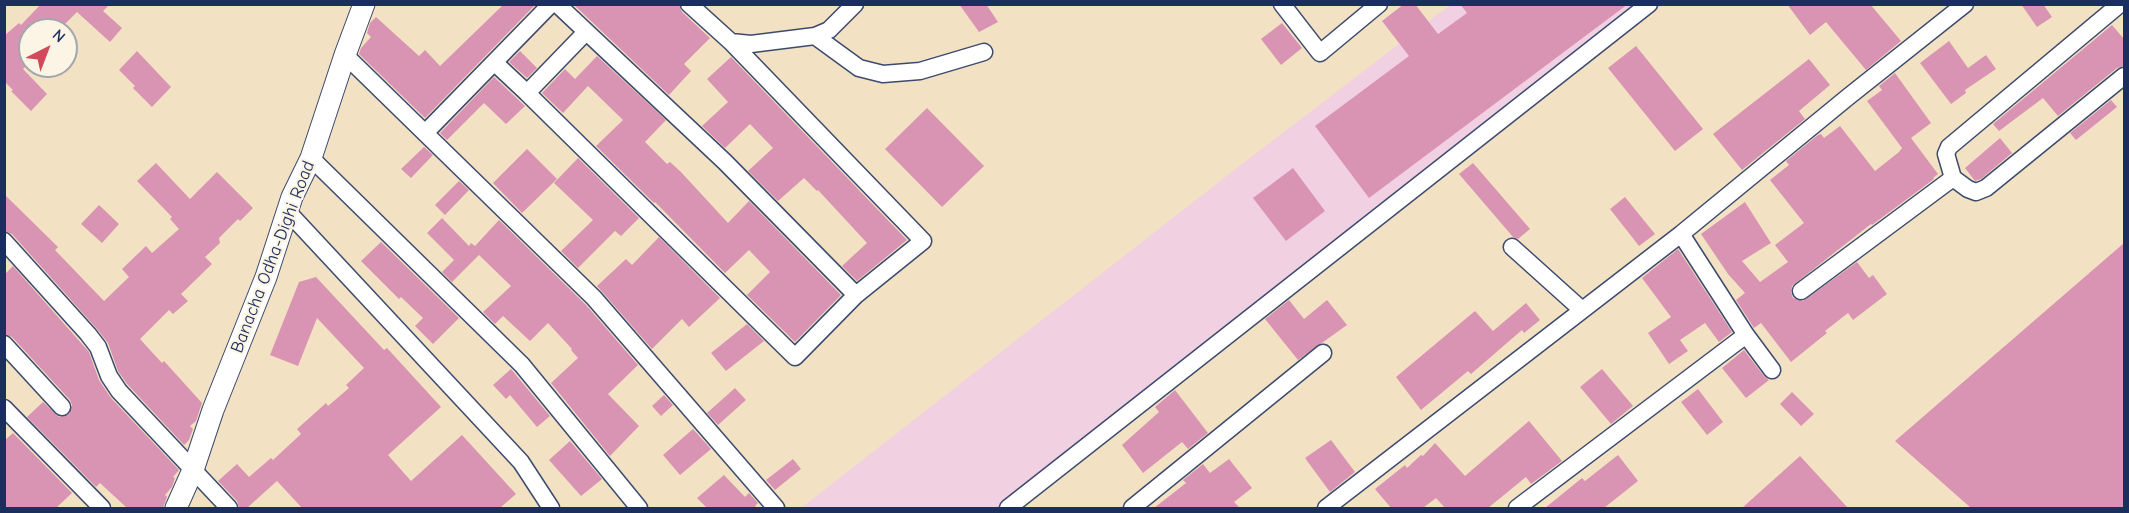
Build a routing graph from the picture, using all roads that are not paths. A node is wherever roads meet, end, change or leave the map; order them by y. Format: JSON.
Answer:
{"nodes":[{"id":1,"x":364,"y":4,"type":"edge"},
{"id":2,"x":689,"y":4,"type":"edge"},
{"id":3,"x":855,"y":4,"type":"edge"},
{"id":4,"x":1282,"y":4,"type":"edge"},
{"id":5,"x":1378,"y":4,"type":"edge"},
{"id":6,"x":1649,"y":4,"type":"edge"},
{"id":7,"x":1965,"y":4,"type":"edge"},
{"id":8,"x":2120,"y":4,"type":"edge"},
{"id":9,"x":557,"y":5,"type":"edge"},
{"id":10,"x":586,"y":32,"type":"junction"},
{"id":11,"x":815,"y":36,"type":"junction"},
{"id":12,"x":731,"y":42,"type":"junction"},
{"id":13,"x":984,"y":52,"type":"dead end"},
{"id":14,"x":345,"y":55,"type":"junction"},
{"id":15,"x":495,"y":63,"type":"junction"},
{"id":16,"x":2124,"y":76,"type":"edge"},
{"id":17,"x":527,"y":93,"type":"junction"},
{"id":18,"x":426,"y":132,"type":"junction"},
{"id":19,"x":311,"y":158,"type":"junction"},
{"id":20,"x":1953,"y":178,"type":"junction"},
{"id":21,"x":288,"y":212,"type":"junction"},
{"id":22,"x":1681,"y":234,"type":"junction"},
{"id":23,"x":4,"y":241,"type":"edge"},
{"id":24,"x":1512,"y":247,"type":"dead end"},
{"id":25,"x":1801,"y":291,"type":"dead end"},
{"id":26,"x":856,"y":295,"type":"junction"},
{"id":27,"x":1582,"y":310,"type":"junction"},
{"id":28,"x":1746,"y":334,"type":"junction"},
{"id":29,"x":4,"y":344,"type":"edge"},
{"id":30,"x":1323,"y":353,"type":"dead end"},
{"id":31,"x":1772,"y":370,"type":"dead end"},
{"id":32,"x":62,"y":407,"type":"dead end"},
{"id":33,"x":4,"y":408,"type":"edge"},
{"id":34,"x":193,"y":470,"type":"junction"},
{"id":35,"x":102,"y":508,"type":"edge"},
{"id":36,"x":176,"y":508,"type":"edge"},
{"id":37,"x":229,"y":508,"type":"edge"},
{"id":38,"x":551,"y":508,"type":"edge"},
{"id":39,"x":639,"y":508,"type":"edge"},
{"id":40,"x":776,"y":508,"type":"edge"},
{"id":41,"x":1008,"y":508,"type":"edge"},
{"id":42,"x":1132,"y":508,"type":"edge"},
{"id":43,"x":1326,"y":508,"type":"edge"},
{"id":44,"x":1517,"y":508,"type":"edge"}],
"edges":[{"from":1,"to":14,"type":"street","name":"Banacha Odha-Dighi Road"},
{"from":2,"to":12,"type":"street"},
{"from":3,"to":11,"type":"street"},
{"from":4,"to":5,"type":"street"},
{"from":6,"to":41,"type":"street"},
{"from":7,"to":22,"type":"street"},
{"from":8,"to":20,"type":"street"},
{"from":9,"to":10,"type":"street"},
{"from":9,"to":15,"type":"street"},
{"from":10,"to":17,"type":"street"},
{"from":10,"to":26,"type":"street"},
{"from":11,"to":12,"type":"street"},
{"from":11,"to":13,"type":"street"},
{"from":12,"to":26,"type":"street"},
{"from":14,"to":18,"type":"street"},
{"from":14,"to":19,"type":"street","name":"Banacha Odha-Dighi Road"},
{"from":15,"to":17,"type":"street"},
{"from":15,"to":18,"type":"street"},
{"from":16,"to":20,"type":"street"},
{"from":17,"to":26,"type":"street"},
{"from":18,"to":40,"type":"street"},
{"from":19,"to":21,"type":"street","name":"Banacha Odha-Dighi Road"},
{"from":19,"to":39,"type":"street"},
{"from":20,"to":25,"type":"street"},
{"from":21,"to":34,"type":"street","name":"Banacha Odha-Dighi Road"},
{"from":21,"to":38,"type":"street"},
{"from":22,"to":27,"type":"street"},
{"from":22,"to":28,"type":"street"},
{"from":23,"to":34,"type":"street"},
{"from":24,"to":27,"type":"street"},
{"from":27,"to":43,"type":"street"},
{"from":28,"to":31,"type":"street"},
{"from":28,"to":44,"type":"street"},
{"from":29,"to":32,"type":"street"},
{"from":30,"to":42,"type":"street"},
{"from":33,"to":35,"type":"street"},
{"from":34,"to":36,"type":"street","name":"Banacha Odha-Dighi Road"},
{"from":34,"to":37,"type":"street"}]}
